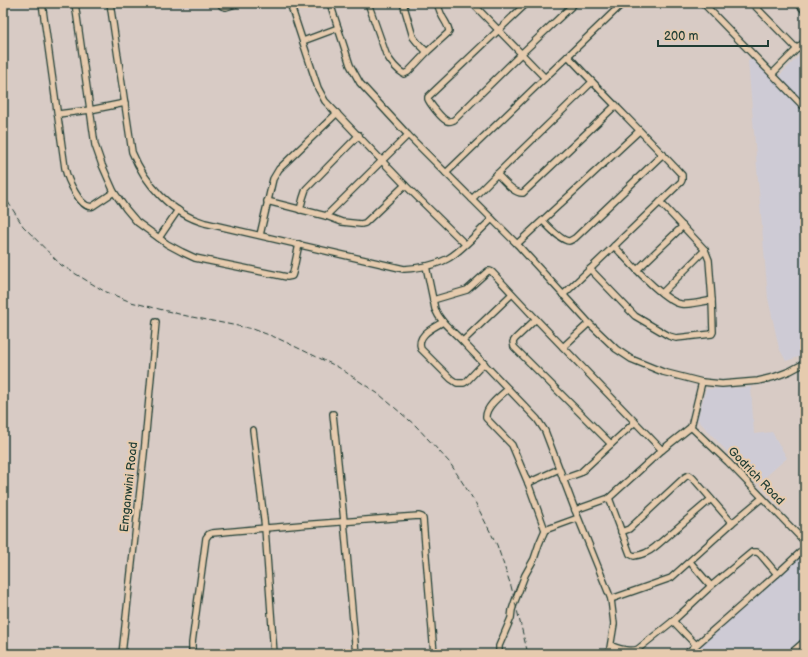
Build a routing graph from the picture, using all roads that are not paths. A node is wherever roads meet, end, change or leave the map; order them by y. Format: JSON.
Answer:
{"nodes":[{"id":1,"x":42,"y":3,"type":"edge"},
{"id":2,"x":75,"y":3,"type":"edge"},
{"id":3,"x":110,"y":3,"type":"edge"},
{"id":4,"x":220,"y":3,"type":"edge"},
{"id":5,"x":240,"y":3,"type":"edge"},
{"id":6,"x":290,"y":3,"type":"edge"},
{"id":7,"x":330,"y":3,"type":"edge"},
{"id":8,"x":368,"y":3,"type":"edge"},
{"id":9,"x":403,"y":3,"type":"edge"},
{"id":10,"x":437,"y":3,"type":"edge"},
{"id":11,"x":527,"y":3,"type":"edge"},
{"id":12,"x":575,"y":3,"type":"edge"},
{"id":13,"x":623,"y":3,"type":"edge"},
{"id":14,"x":703,"y":3,"type":"edge"},
{"id":15,"x":752,"y":3,"type":"edge"},
{"id":16,"x":798,"y":3,"type":"edge"},
{"id":17,"x":477,"y":4,"type":"edge"},
{"id":18,"x":805,"y":11,"type":"edge"},
{"id":19,"x":338,"y":28,"type":"junction"},
{"id":20,"x":499,"y":31,"type":"junction"},
{"id":21,"x":303,"y":41,"type":"junction"},
{"id":22,"x":805,"y":41,"type":"edge"},
{"id":23,"x":797,"y":49,"type":"junction"},
{"id":24,"x":427,"y":52,"type":"junction"},
{"id":25,"x":521,"y":54,"type":"junction"},
{"id":26,"x":568,"y":56,"type":"junction"},
{"id":27,"x":772,"y":74,"type":"junction"},
{"id":28,"x":545,"y":78,"type":"junction"},
{"id":29,"x":592,"y":82,"type":"junction"},
{"id":30,"x":124,"y":103,"type":"junction"},
{"id":31,"x":616,"y":106,"type":"junction"},
{"id":32,"x":805,"y":108,"type":"edge"},
{"id":33,"x":90,"y":110,"type":"junction"},
{"id":34,"x":336,"y":113,"type":"junction"},
{"id":35,"x":58,"y":114,"type":"junction"},
{"id":36,"x":639,"y":131,"type":"junction"},
{"id":37,"x":359,"y":135,"type":"junction"},
{"id":38,"x":408,"y":135,"type":"junction"},
{"id":39,"x":663,"y":154,"type":"junction"},
{"id":40,"x":382,"y":160,"type":"junction"},
{"id":41,"x":446,"y":173,"type":"junction"},
{"id":42,"x":496,"y":174,"type":"junction"},
{"id":43,"x":405,"y":185,"type":"junction"},
{"id":44,"x":114,"y":192,"type":"junction"},
{"id":45,"x":472,"y":199,"type":"junction"},
{"id":46,"x":267,"y":201,"type":"junction"},
{"id":47,"x":660,"y":202,"type":"junction"},
{"id":48,"x":178,"y":210,"type":"junction"},
{"id":49,"x":300,"y":210,"type":"junction"},
{"id":50,"x":326,"y":216,"type":"junction"},
{"id":51,"x":492,"y":219,"type":"junction"},
{"id":52,"x":543,"y":221,"type":"junction"},
{"id":53,"x":682,"y":226,"type":"junction"},
{"id":54,"x":260,"y":235,"type":"junction"},
{"id":55,"x":159,"y":238,"type":"junction"},
{"id":56,"x":299,"y":244,"type":"junction"},
{"id":57,"x":465,"y":244,"type":"junction"},
{"id":58,"x":517,"y":244,"type":"junction"},
{"id":59,"x":614,"y":246,"type":"junction"},
{"id":60,"x":705,"y":250,"type":"junction"},
{"id":61,"x":426,"y":266,"type":"junction"},
{"id":62,"x":590,"y":269,"type":"junction"},
{"id":63,"x":637,"y":270,"type":"junction"},
{"id":64,"x":662,"y":293,"type":"junction"},
{"id":65,"x":512,"y":294,"type":"junction"},
{"id":66,"x":563,"y":294,"type":"junction"},
{"id":67,"x":433,"y":300,"type":"junction"},
{"id":68,"x":712,"y":300,"type":"junction"},
{"id":69,"x":536,"y":319,"type":"junction"},
{"id":70,"x":156,"y":322,"type":"dead end"},
{"id":71,"x":443,"y":322,"type":"junction"},
{"id":72,"x":589,"y":323,"type":"junction"},
{"id":73,"x":463,"y":341,"type":"junction"},
{"id":74,"x":563,"y":347,"type":"junction"},
{"id":75,"x":484,"y":363,"type":"junction"},
{"id":76,"x":805,"y":363,"type":"edge"},
{"id":77,"x":702,"y":382,"type":"junction"},
{"id":78,"x":508,"y":389,"type":"junction"},
{"id":79,"x":333,"y":414,"type":"dead end"},
{"id":80,"x":635,"y":422,"type":"junction"},
{"id":81,"x":691,"y":427,"type":"junction"},
{"id":82,"x":253,"y":430,"type":"dead end"},
{"id":83,"x":611,"y":444,"type":"junction"},
{"id":84,"x":662,"y":450,"type":"junction"},
{"id":85,"x":559,"y":469,"type":"junction"},
{"id":86,"x":563,"y":479,"type":"junction"},
{"id":87,"x":528,"y":483,"type":"junction"},
{"id":88,"x":608,"y":498,"type":"junction"},
{"id":89,"x":762,"y":498,"type":"junction"},
{"id":90,"x":710,"y":499,"type":"junction"},
{"id":91,"x":575,"y":510,"type":"junction"},
{"id":92,"x":578,"y":518,"type":"junction"},
{"id":93,"x":344,"y":521,"type":"junction"},
{"id":94,"x":732,"y":523,"type":"junction"},
{"id":95,"x":265,"y":528,"type":"junction"},
{"id":96,"x":545,"y":530,"type":"junction"},
{"id":97,"x":621,"y":532,"type":"junction"},
{"id":98,"x":805,"y":542,"type":"edge"},
{"id":99,"x":805,"y":548,"type":"edge"},
{"id":100,"x":690,"y":562,"type":"junction"},
{"id":101,"x":777,"y":574,"type":"junction"},
{"id":102,"x":711,"y":586,"type":"junction"},
{"id":103,"x":611,"y":599,"type":"junction"},
{"id":104,"x":673,"y":620,"type":"junction"},
{"id":105,"x":805,"y":641,"type":"edge"},
{"id":106,"x":696,"y":645,"type":"junction"},
{"id":107,"x":611,"y":646,"type":"junction"},
{"id":108,"x":122,"y":654,"type":"edge"},
{"id":109,"x":192,"y":654,"type":"edge"},
{"id":110,"x":274,"y":654,"type":"edge"},
{"id":111,"x":356,"y":654,"type":"edge"},
{"id":112,"x":434,"y":654,"type":"edge"},
{"id":113,"x":499,"y":654,"type":"edge"},
{"id":114,"x":609,"y":654,"type":"edge"},
{"id":115,"x":686,"y":654,"type":"edge"},
{"id":116,"x":790,"y":654,"type":"edge"}],
"edges":[{"from":1,"to":35,"type":"street"},
{"from":2,"to":33,"type":"street"},
{"from":3,"to":30,"type":"street"},
{"from":4,"to":5,"type":"street"},
{"from":6,"to":21,"type":"street"},
{"from":7,"to":19,"type":"street"},
{"from":8,"to":24,"type":"street"},
{"from":9,"to":24,"type":"street"},
{"from":10,"to":24,"type":"street"},
{"from":11,"to":20,"type":"street"},
{"from":12,"to":25,"type":"street"},
{"from":13,"to":26,"type":"street"},
{"from":14,"to":27,"type":"street"},
{"from":15,"to":23,"type":"street"},
{"from":16,"to":18,"type":"street"},
{"from":17,"to":20,"type":"street"},
{"from":19,"to":21,"type":"street"},
{"from":19,"to":38,"type":"street"},
{"from":20,"to":25,"type":"street"},
{"from":20,"to":25,"type":"street"},
{"from":21,"to":34,"type":"street"},
{"from":22,"to":23,"type":"street"},
{"from":23,"to":27,"type":"street"},
{"from":25,"to":28,"type":"street"},
{"from":26,"to":28,"type":"street"},
{"from":26,"to":29,"type":"street"},
{"from":27,"to":32,"type":"street"},
{"from":28,"to":41,"type":"street"},
{"from":29,"to":31,"type":"street"},
{"from":29,"to":42,"type":"street"},
{"from":30,"to":33,"type":"street"},
{"from":30,"to":48,"type":"street"},
{"from":31,"to":36,"type":"street"},
{"from":31,"to":42,"type":"street"},
{"from":33,"to":35,"type":"street"},
{"from":33,"to":44,"type":"street"},
{"from":34,"to":37,"type":"street"},
{"from":34,"to":46,"type":"street"},
{"from":35,"to":44,"type":"street"},
{"from":36,"to":39,"type":"street"},
{"from":36,"to":52,"type":"street"},
{"from":37,"to":40,"type":"street"},
{"from":37,"to":49,"type":"street"},
{"from":38,"to":40,"type":"street"},
{"from":38,"to":41,"type":"street"},
{"from":39,"to":47,"type":"street"},
{"from":39,"to":52,"type":"street"},
{"from":40,"to":43,"type":"street"},
{"from":40,"to":50,"type":"street"},
{"from":41,"to":45,"type":"street"},
{"from":42,"to":45,"type":"street"},
{"from":43,"to":50,"type":"street"},
{"from":43,"to":57,"type":"street"},
{"from":44,"to":55,"type":"street"},
{"from":45,"to":51,"type":"street"},
{"from":46,"to":49,"type":"street"},
{"from":46,"to":54,"type":"street"},
{"from":47,"to":53,"type":"street"},
{"from":47,"to":59,"type":"street"},
{"from":48,"to":54,"type":"street"},
{"from":48,"to":55,"type":"street"},
{"from":49,"to":50,"type":"street"},
{"from":51,"to":57,"type":"street"},
{"from":51,"to":58,"type":"street"},
{"from":52,"to":58,"type":"street"},
{"from":53,"to":60,"type":"street"},
{"from":53,"to":63,"type":"street"},
{"from":54,"to":56,"type":"street"},
{"from":55,"to":56,"type":"street"},
{"from":56,"to":61,"type":"street"},
{"from":57,"to":61,"type":"street"},
{"from":58,"to":66,"type":"street"},
{"from":59,"to":62,"type":"street"},
{"from":59,"to":63,"type":"street"},
{"from":60,"to":64,"type":"street"},
{"from":60,"to":68,"type":"street"},
{"from":61,"to":67,"type":"street"},
{"from":62,"to":66,"type":"street"},
{"from":62,"to":68,"type":"street"},
{"from":63,"to":64,"type":"street"},
{"from":64,"to":68,"type":"street"},
{"from":65,"to":67,"type":"street"},
{"from":65,"to":69,"type":"street"},
{"from":65,"to":73,"type":"street"},
{"from":66,"to":72,"type":"street"},
{"from":67,"to":71,"type":"street"},
{"from":69,"to":74,"type":"street"},
{"from":69,"to":83,"type":"street"},
{"from":70,"to":108,"type":"street","name":"Emganwini Road"},
{"from":71,"to":73,"type":"street"},
{"from":71,"to":75,"type":"street"},
{"from":72,"to":74,"type":"street"},
{"from":72,"to":77,"type":"street"},
{"from":73,"to":75,"type":"street"},
{"from":74,"to":80,"type":"street"},
{"from":75,"to":78,"type":"street"},
{"from":76,"to":77,"type":"street"},
{"from":77,"to":81,"type":"street"},
{"from":78,"to":85,"type":"street"},
{"from":78,"to":87,"type":"street"},
{"from":79,"to":93,"type":"street"},
{"from":80,"to":83,"type":"street"},
{"from":80,"to":84,"type":"street"},
{"from":81,"to":84,"type":"street"},
{"from":81,"to":89,"type":"street","name":"Godrich Road"},
{"from":82,"to":95,"type":"street"},
{"from":83,"to":86,"type":"street"},
{"from":84,"to":88,"type":"street"},
{"from":85,"to":86,"type":"street"},
{"from":85,"to":87,"type":"street"},
{"from":86,"to":91,"type":"street"},
{"from":87,"to":96,"type":"street"},
{"from":88,"to":91,"type":"street"},
{"from":88,"to":97,"type":"street"},
{"from":89,"to":94,"type":"street"},
{"from":89,"to":98,"type":"street","name":"Godrich Road"},
{"from":90,"to":94,"type":"street"},
{"from":90,"to":97,"type":"street"},
{"from":90,"to":97,"type":"street"},
{"from":91,"to":92,"type":"street"},
{"from":92,"to":96,"type":"street"},
{"from":92,"to":103,"type":"street"},
{"from":93,"to":95,"type":"street"},
{"from":93,"to":111,"type":"street"},
{"from":93,"to":112,"type":"street"},
{"from":94,"to":100,"type":"street"},
{"from":95,"to":109,"type":"street"},
{"from":95,"to":110,"type":"street"},
{"from":96,"to":113,"type":"street"},
{"from":99,"to":101,"type":"street"},
{"from":100,"to":102,"type":"street"},
{"from":100,"to":103,"type":"street"},
{"from":101,"to":102,"type":"street"},
{"from":101,"to":106,"type":"street"},
{"from":102,"to":104,"type":"street"},
{"from":103,"to":107,"type":"street"},
{"from":104,"to":106,"type":"street"},
{"from":104,"to":107,"type":"street"},
{"from":105,"to":116,"type":"street"},
{"from":106,"to":115,"type":"street"},
{"from":107,"to":114,"type":"street"}]}
